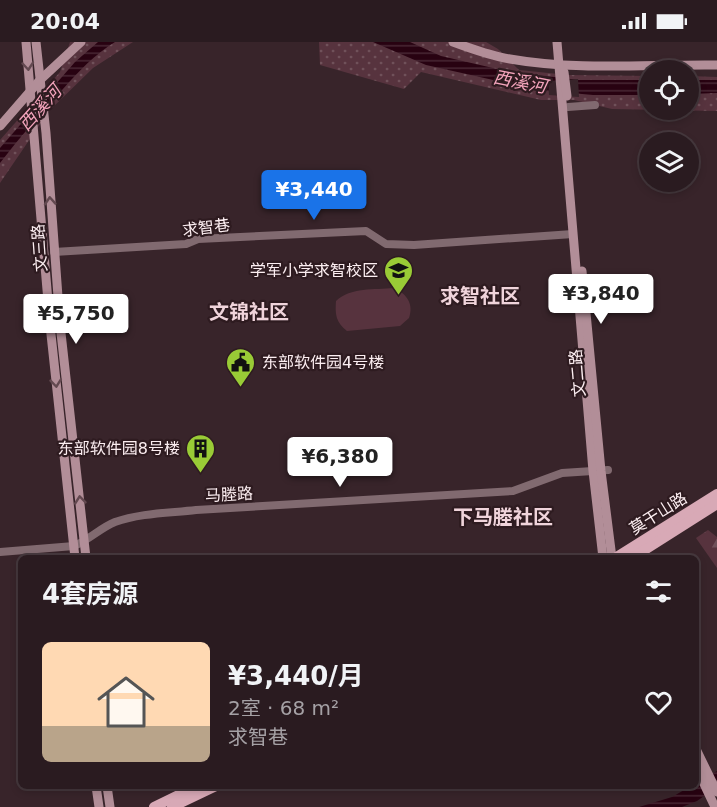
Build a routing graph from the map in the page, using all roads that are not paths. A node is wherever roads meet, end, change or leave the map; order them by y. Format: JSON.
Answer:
{"nodes":[{"id":1,"x":26,"y":42,"type":"edge"},
{"id":2,"x":36,"y":42,"type":"edge"},
{"id":3,"x":81,"y":42,"type":"edge"},
{"id":4,"x":453,"y":42,"type":"edge"},
{"id":5,"x":557,"y":42,"type":"edge"},
{"id":6,"x":561,"y":42,"type":"edge"},
{"id":7,"x":717,"y":65,"type":"edge"},
{"id":8,"x":561,"y":68,"type":"junction"},
{"id":9,"x":40,"y":80,"type":"junction"},
{"id":10,"x":30,"y":91,"type":"junction"},
{"id":11,"x":564,"y":96,"type":"junction"},
{"id":12,"x":595,"y":105,"type":"dead end"},
{"id":13,"x":568,"y":107,"type":"junction"},
{"id":14,"x":0,"y":126,"type":"edge"},
{"id":15,"x":573,"y":234,"type":"junction"},
{"id":16,"x":54,"y":252,"type":"junction"},
{"id":17,"x":601,"y":471,"type":"junction"},
{"id":18,"x":717,"y":494,"type":"edge"},
{"id":19,"x":717,"y":504,"type":"edge"},
{"id":20,"x":85,"y":542,"type":"junction"},
{"id":21,"x":74,"y":546,"type":"junction"},
{"id":22,"x":0,"y":552,"type":"edge"},
{"id":23,"x":75,"y":555,"type":"edge"},
{"id":24,"x":86,"y":555,"type":"edge"},
{"id":25,"x":603,"y":555,"type":"edge"},
{"id":26,"x":612,"y":555,"type":"edge"},
{"id":27,"x":619,"y":555,"type":"edge"},
{"id":28,"x":637,"y":555,"type":"edge"},
{"id":29,"x":699,"y":759,"type":"edge"},
{"id":30,"x":699,"y":770,"type":"edge"},
{"id":31,"x":704,"y":775,"type":"junction"},
{"id":32,"x":96,"y":789,"type":"edge"},
{"id":33,"x":107,"y":789,"type":"edge"},
{"id":34,"x":191,"y":789,"type":"edge"},
{"id":35,"x":210,"y":789,"type":"edge"},
{"id":36,"x":714,"y":793,"type":"edge"},
{"id":37,"x":99,"y":807,"type":"edge"},
{"id":38,"x":110,"y":807,"type":"edge"},
{"id":39,"x":154,"y":807,"type":"edge"},
{"id":40,"x":172,"y":807,"type":"edge"},
{"id":41,"x":715,"y":807,"type":"edge"}],
"edges":[{"from":1,"to":10,"type":"main road","name":"文三路","one_way":true},
{"from":2,"to":9,"type":"main road","name":"文三路"},
{"from":3,"to":9,"type":"main road"},
{"from":4,"to":8,"type":"main road"},
{"from":5,"to":8,"type":"main road","name":"文二路"},
{"from":6,"to":8,"type":"main road","name":"文二路"},
{"from":7,"to":8,"type":"main road"},
{"from":8,"to":11,"type":"main road","name":"文二路","bridge":true},
{"from":9,"to":10,"type":"main road"},
{"from":16,"to":9,"type":"main road","name":"文三路","one_way":true},
{"from":10,"to":14,"type":"main road"},
{"from":10,"to":21,"type":"main road","name":"文三路","one_way":true},
{"from":11,"to":13,"type":"main road","name":"文二路"},
{"from":11,"to":15,"type":"main road","name":"文二路"},
{"from":12,"to":13,"type":"street"},
{"from":13,"to":17,"type":"main road","name":"文二路"},
{"from":15,"to":16,"type":"street","name":"求智巷"},
{"from":15,"to":17,"type":"main road","name":"文二路"},
{"from":20,"to":16,"type":"main road","name":"文三路","one_way":true},
{"from":17,"to":20,"type":"street","name":"马塍路"},
{"from":17,"to":25,"type":"main road","name":"文二路"},
{"from":17,"to":26,"type":"main road","name":"文二路"},
{"from":18,"to":27,"type":"main road","name":"莫干山路"},
{"from":19,"to":28,"type":"main road","name":"莫干山路"},
{"from":20,"to":21,"type":"street","name":"马塍路"},
{"from":20,"to":24,"type":"main road","name":"文三路"},
{"from":21,"to":22,"type":"street","name":"马塍路"},
{"from":21,"to":23,"type":"main road","name":"文三路"},
{"from":29,"to":31,"type":"main road"},
{"from":30,"to":31,"type":"main road"},
{"from":31,"to":36,"type":"main road"},
{"from":32,"to":37,"type":"main road"},
{"from":33,"to":38,"type":"main road"},
{"from":34,"to":39,"type":"main road"},
{"from":35,"to":40,"type":"main road"},
{"from":36,"to":41,"type":"main road"}]}
